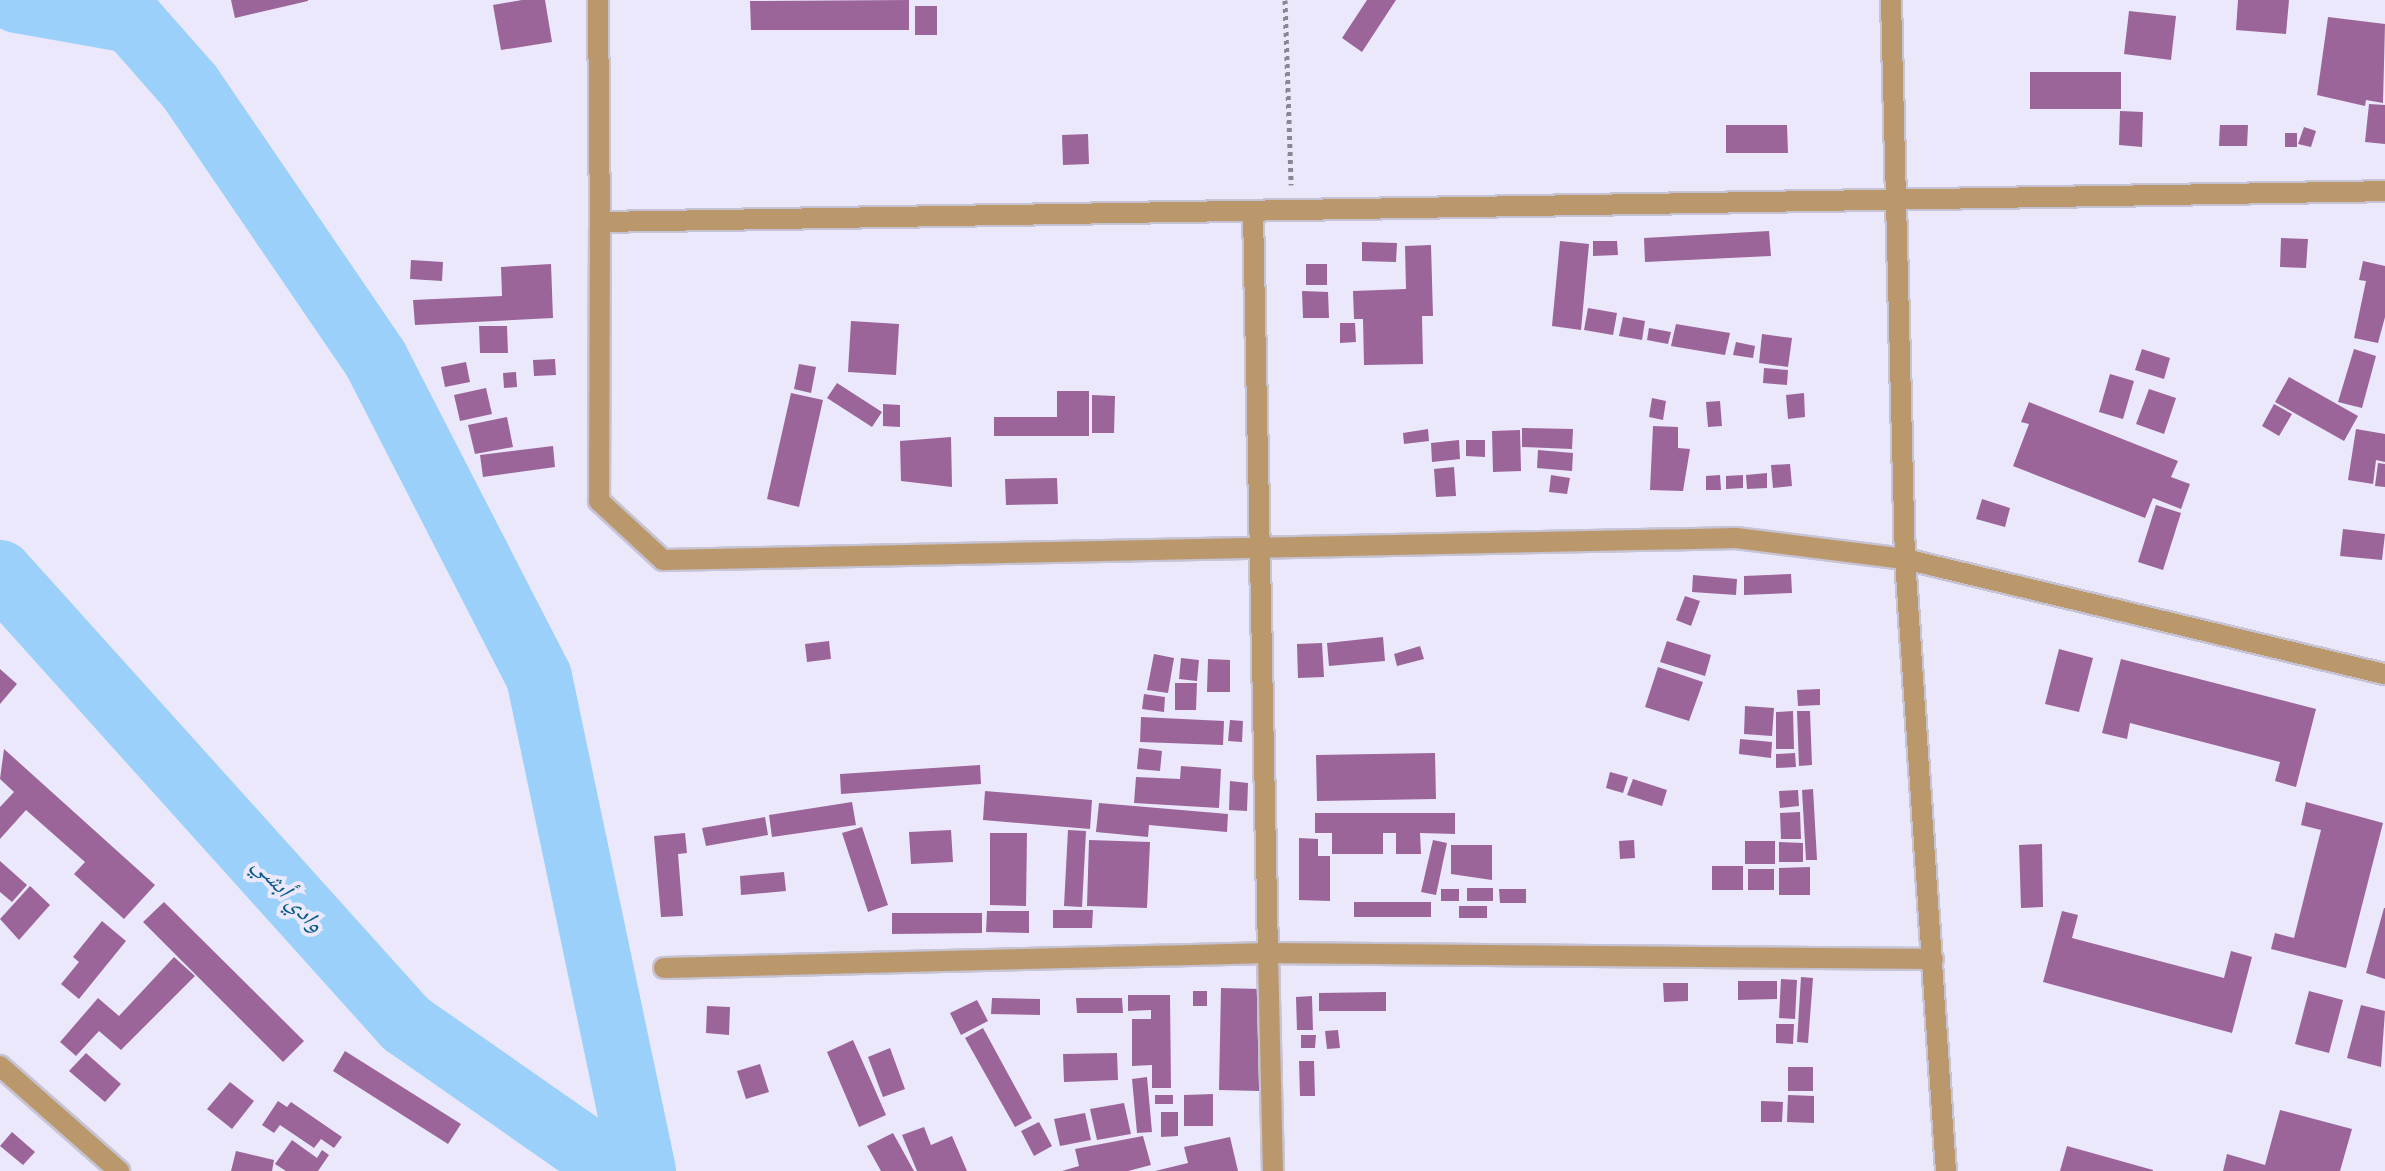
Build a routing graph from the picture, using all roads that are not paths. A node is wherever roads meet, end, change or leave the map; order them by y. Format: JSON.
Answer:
{"nodes":[{"id":1,"x":598,"y":0,"type":"edge"},
{"id":2,"x":1891,"y":0,"type":"edge"},
{"id":3,"x":2385,"y":191,"type":"edge"},
{"id":4,"x":1895,"y":199,"type":"junction"},
{"id":5,"x":1253,"y":212,"type":"junction"},
{"id":6,"x":600,"y":222,"type":"junction"},
{"id":7,"x":1261,"y":550,"type":"junction"},
{"id":8,"x":1905,"y":559,"type":"junction"},
{"id":9,"x":2385,"y":674,"type":"edge"},
{"id":10,"x":1268,"y":953,"type":"junction"},
{"id":11,"x":1933,"y":959,"type":"junction"},
{"id":12,"x":664,"y":968,"type":"dead end"},
{"id":13,"x":0,"y":1066,"type":"edge"},
{"id":14,"x":119,"y":1171,"type":"edge"},
{"id":15,"x":1273,"y":1171,"type":"edge"},
{"id":16,"x":1946,"y":1171,"type":"edge"}],
"edges":[{"from":1,"to":6,"type":"street"},
{"from":2,"to":4,"type":"street"},
{"from":3,"to":4,"type":"street"},
{"from":4,"to":5,"type":"street"},
{"from":4,"to":8,"type":"street"},
{"from":5,"to":6,"type":"street"},
{"from":5,"to":7,"type":"street"},
{"from":6,"to":7,"type":"street"},
{"from":7,"to":8,"type":"street"},
{"from":7,"to":10,"type":"street"},
{"from":8,"to":9,"type":"street"},
{"from":8,"to":11,"type":"street"},
{"from":10,"to":11,"type":"street"},
{"from":10,"to":12,"type":"street"},
{"from":10,"to":15,"type":"street"},
{"from":11,"to":16,"type":"street"},
{"from":13,"to":14,"type":"street"}]}
